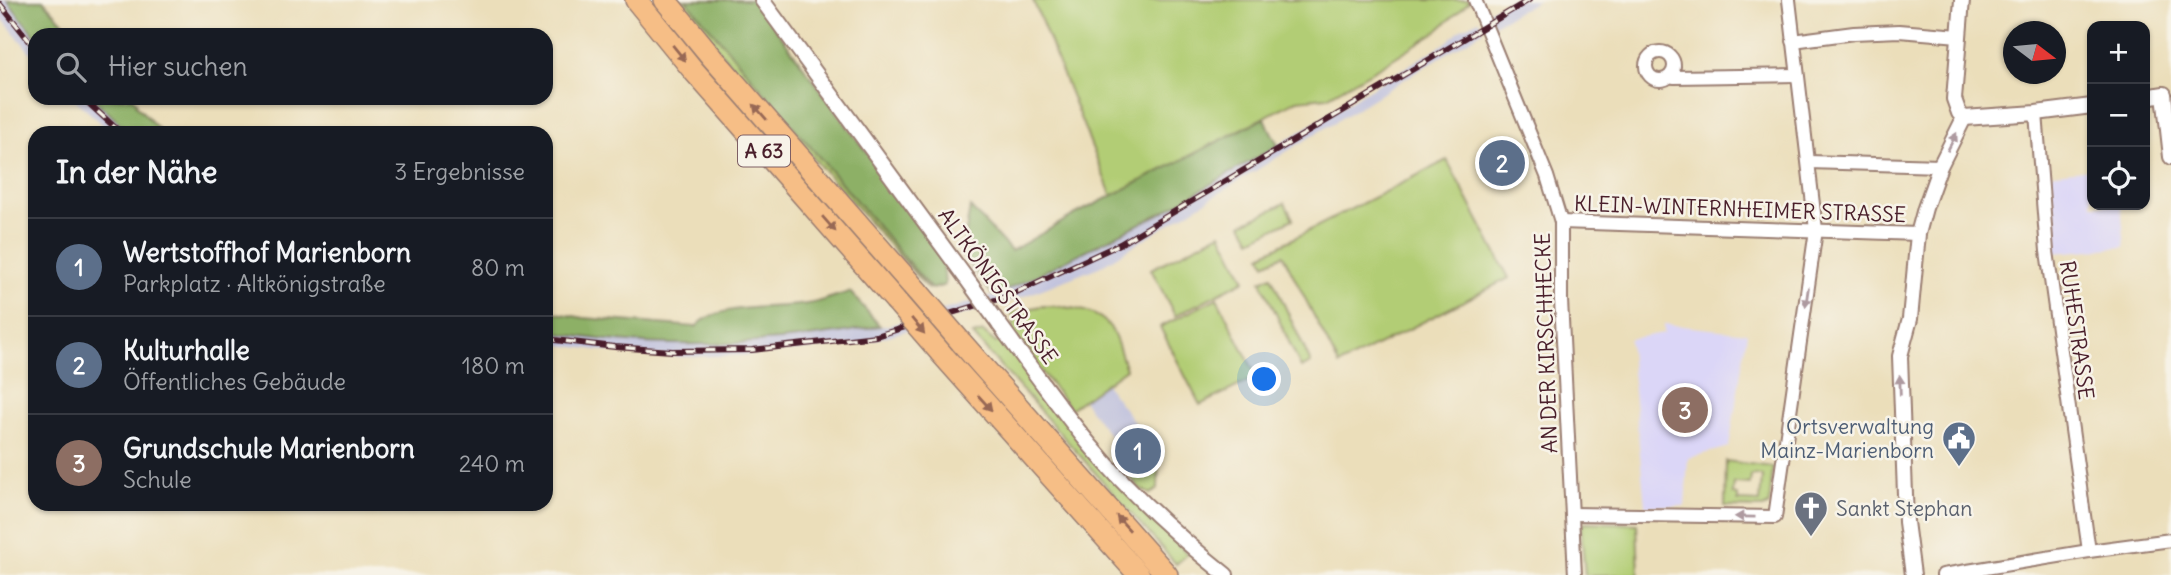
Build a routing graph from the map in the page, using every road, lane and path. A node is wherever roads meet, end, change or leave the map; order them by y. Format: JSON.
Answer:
{"nodes":[{"id":1,"x":636,"y":0,"type":"edge"},
{"id":2,"x":665,"y":0,"type":"edge"},
{"id":3,"x":762,"y":0,"type":"edge"},
{"id":4,"x":1475,"y":0,"type":"edge"},
{"id":5,"x":1789,"y":0,"type":"edge"},
{"id":6,"x":1962,"y":0,"type":"edge"},
{"id":7,"x":1959,"y":36,"type":"junction"},
{"id":8,"x":1793,"y":41,"type":"junction"},
{"id":9,"x":1671,"y":75,"type":"dead end"},
{"id":10,"x":1797,"y":75,"type":"junction"},
{"id":11,"x":2167,"y":91,"type":"edge"},
{"id":12,"x":2150,"y":96,"type":"edge"},
{"id":13,"x":2087,"y":107,"type":"edge"},
{"id":14,"x":2036,"y":113,"type":"junction"},
{"id":15,"x":1964,"y":118,"type":"junction"},
{"id":16,"x":2171,"y":157,"type":"edge"},
{"id":17,"x":1809,"y":162,"type":"junction"},
{"id":18,"x":1940,"y":166,"type":"junction"},
{"id":19,"x":1561,"y":222,"type":"junction"},
{"id":20,"x":1816,"y":230,"type":"junction"},
{"id":21,"x":1918,"y":234,"type":"junction"},
{"id":22,"x":1572,"y":514,"type":"junction"},
{"id":23,"x":2171,"y":540,"type":"edge"},
{"id":24,"x":2088,"y":551,"type":"junction"},
{"id":25,"x":1139,"y":575,"type":"edge"},
{"id":26,"x":1167,"y":575,"type":"edge"},
{"id":27,"x":1226,"y":575,"type":"edge"},
{"id":28,"x":1576,"y":575,"type":"edge"},
{"id":29,"x":1913,"y":575,"type":"edge"},
{"id":30,"x":1943,"y":575,"type":"edge"}],
"edges":[{"from":1,"to":25,"type":"highway","number":"A 63","one_way":true,"bridge":true},
{"from":26,"to":2,"type":"highway","number":"A 63","one_way":true,"bridge":true},
{"from":3,"to":27,"type":"street","name":"ALTKÖNIGSTRASSE","bridge":true},
{"from":4,"to":19,"type":"street","name":"AN DER KIRSCHHECKE"},
{"from":5,"to":8,"type":"street"},
{"from":6,"to":7,"type":"street"},
{"from":7,"to":8,"type":"street"},
{"from":7,"to":15,"type":"street"},
{"from":8,"to":10,"type":"street"},
{"from":9,"to":10,"type":"street"},
{"from":10,"to":17,"type":"street"},
{"from":11,"to":12,"type":"street"},
{"from":11,"to":16,"type":"street"},
{"from":13,"to":14,"type":"street"},
{"from":14,"to":15,"type":"street"},
{"from":14,"to":24,"type":"street","name":"RUHESTRASSE"},
{"from":18,"to":15,"type":"street","one_way":true},
{"from":17,"to":18,"type":"street"},
{"from":17,"to":20,"type":"street"},
{"from":18,"to":21,"type":"street"},
{"from":19,"to":20,"type":"street","name":"KLEIN-WINTERNHEIMER STRASSE"},
{"from":19,"to":22,"type":"street","name":"AN DER KIRSCHHECKE"},
{"from":20,"to":21,"type":"street","name":"KLEIN-WINTERNHEIMER STRASSE"},
{"from":20,"to":22,"type":"street","one_way":true},
{"from":29,"to":21,"type":"street","one_way":true},
{"from":22,"to":28,"type":"street","name":"AN DER KIRSCHHECKE"},
{"from":23,"to":24,"type":"street"},
{"from":24,"to":30,"type":"street"}]}
